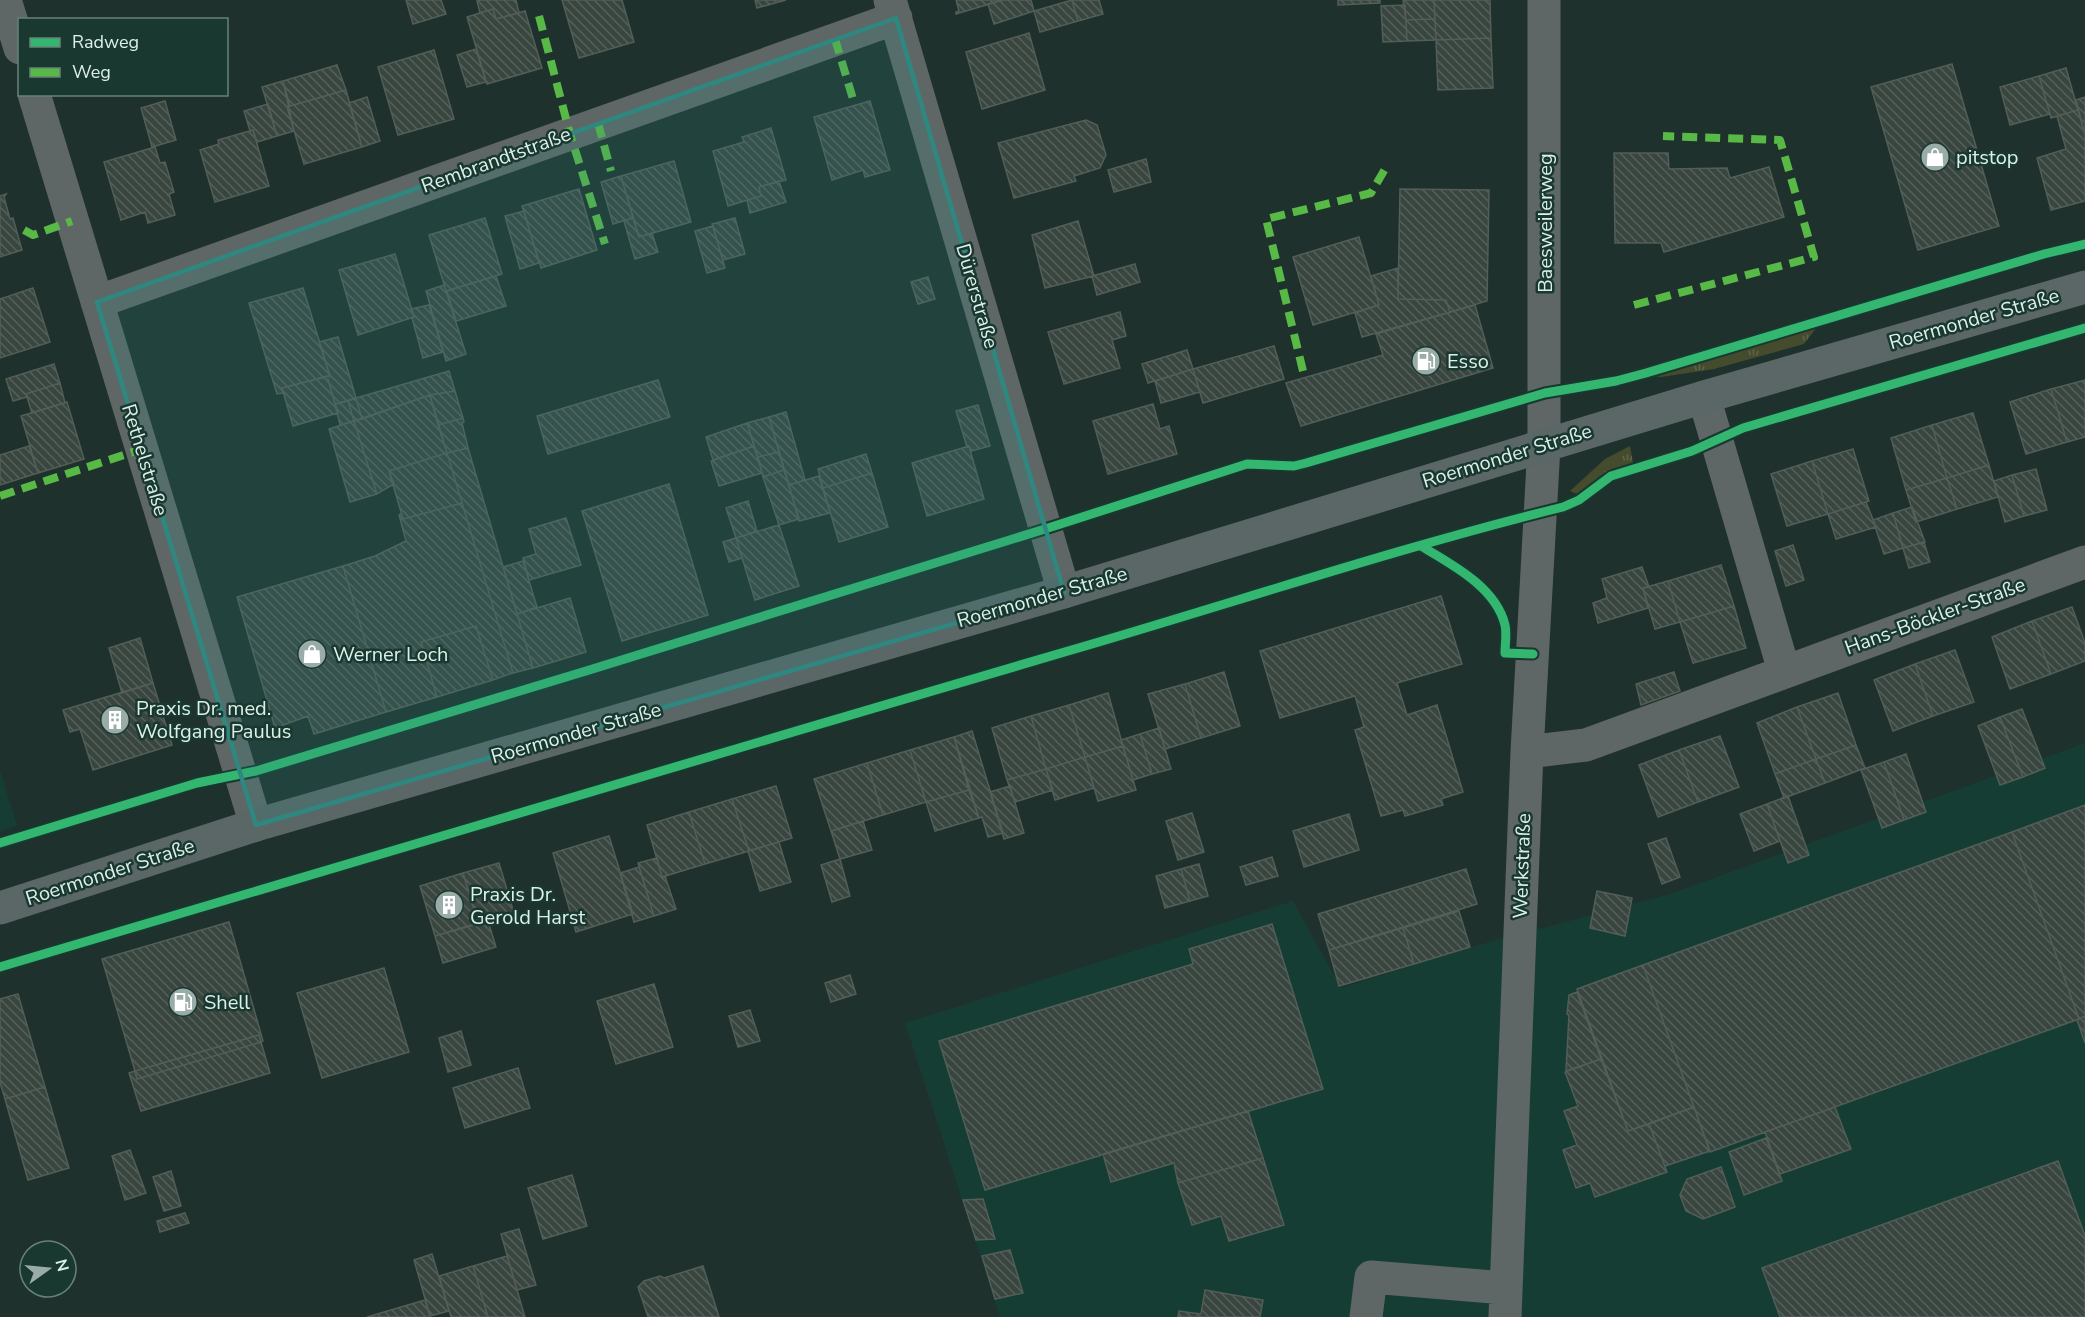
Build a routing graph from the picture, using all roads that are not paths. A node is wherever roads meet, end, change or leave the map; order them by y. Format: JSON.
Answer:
{"nodes":[{"id":1,"x":5,"y":0,"type":"edge"},
{"id":2,"x":1544,"y":0,"type":"edge"},
{"id":3,"x":893,"y":9,"type":"edge"},
{"id":4,"x":18,"y":42,"type":"edge"},
{"id":5,"x":35,"y":96,"type":"edge"},
{"id":6,"x":2085,"y":287,"type":"edge"},
{"id":7,"x":97,"y":302,"type":"junction"},
{"id":8,"x":1704,"y":397,"type":"junction"},
{"id":9,"x":1544,"y":445,"type":"junction"},
{"id":10,"x":2085,"y":562,"type":"edge"},
{"id":11,"x":1064,"y":592,"type":"junction"},
{"id":12,"x":1784,"y":671,"type":"junction"},
{"id":13,"x":1527,"y":752,"type":"junction"},
{"id":14,"x":256,"y":825,"type":"junction"},
{"id":15,"x":0,"y":908,"type":"edge"},
{"id":16,"x":1505,"y":1302,"type":"edge"},
{"id":17,"x":1366,"y":1317,"type":"edge"}],
"edges":[{"from":1,"to":4,"type":"street"},
{"from":2,"to":9,"type":"street","name":"Baesweilerweg"},
{"from":3,"to":7,"type":"street","name":"Rembrandtstraße"},
{"from":3,"to":11,"type":"street","name":"Dürerstraße"},
{"from":5,"to":7,"type":"street","name":"Rethelstraße"},
{"from":6,"to":8,"type":"main road","name":"Roermonder Straße"},
{"from":7,"to":14,"type":"street","name":"Rethelstraße"},
{"from":8,"to":9,"type":"main road","name":"Roermonder Straße"},
{"from":8,"to":12,"type":"street"},
{"from":9,"to":11,"type":"main road","name":"Roermonder Straße"},
{"from":9,"to":13,"type":"street","name":"Werkstraße"},
{"from":10,"to":12,"type":"street","name":"Hans-Böckler-Straße"},
{"from":11,"to":14,"type":"main road","name":"Roermonder Straße"},
{"from":12,"to":13,"type":"street","name":"Hans-Böckler-Straße"},
{"from":13,"to":16,"type":"street","name":"Werkstraße"},
{"from":14,"to":15,"type":"main road","name":"Roermonder Straße"},
{"from":16,"to":17,"type":"street","name":"Werkstraße"}]}
